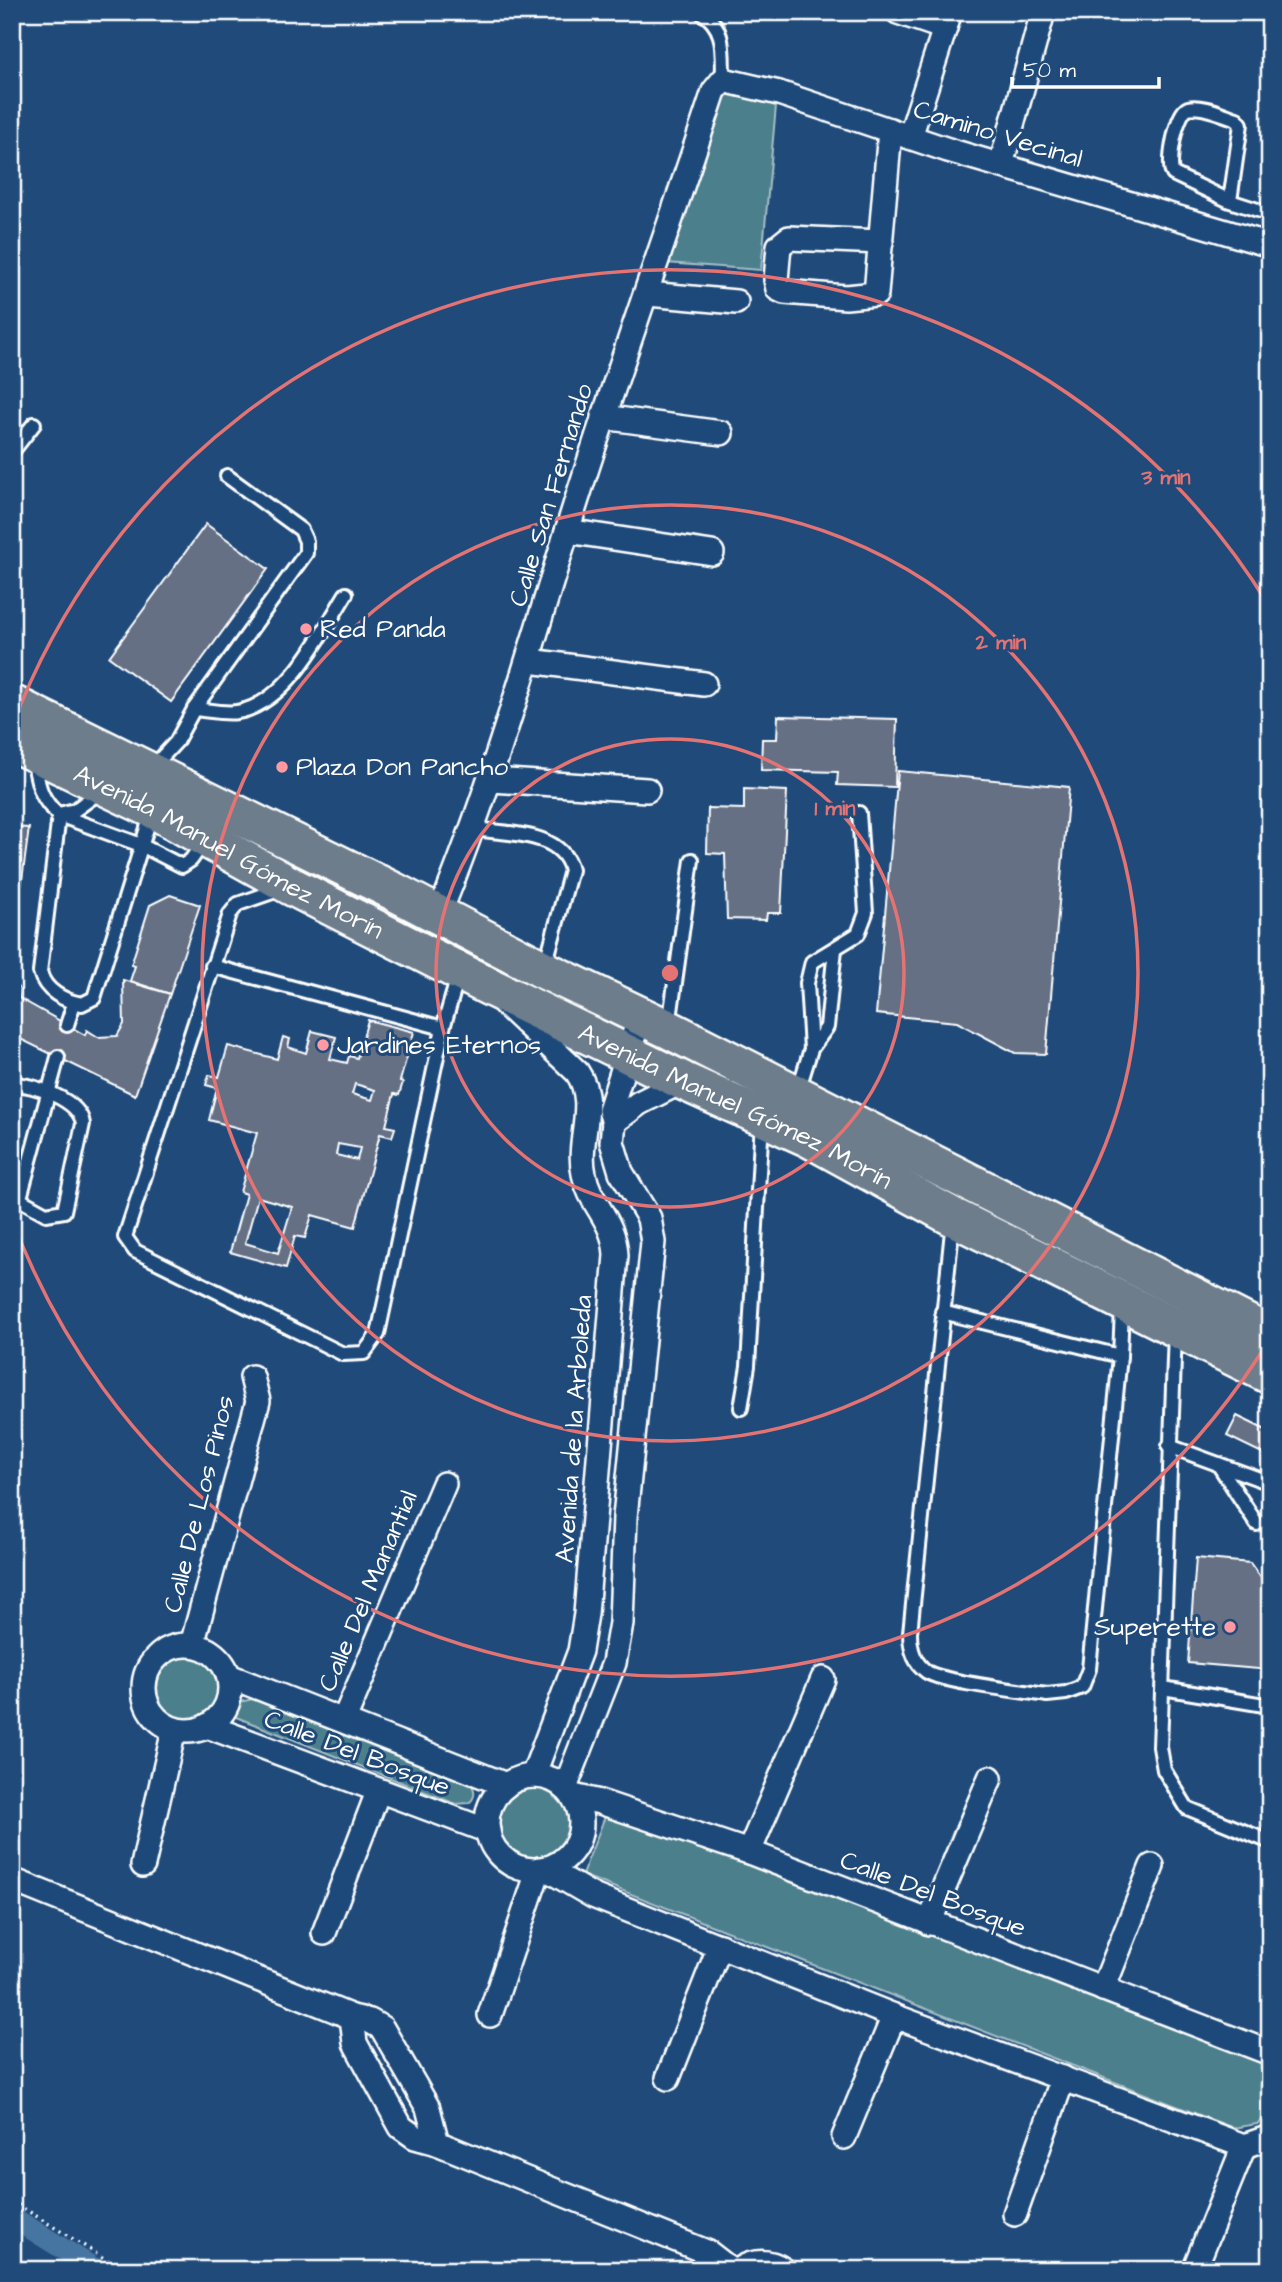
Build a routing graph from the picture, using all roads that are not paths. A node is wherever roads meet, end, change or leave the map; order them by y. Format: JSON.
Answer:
{"nodes":[{"id":1,"x":701,"y":12,"type":"edge"},
{"id":2,"x":898,"y":12,"type":"edge"},
{"id":3,"x":1043,"y":12,"type":"edge"},
{"id":4,"x":947,"y":20,"type":"edge"},
{"id":5,"x":719,"y":86,"type":"junction"},
{"id":6,"x":900,"y":134,"type":"junction"},
{"id":7,"x":1001,"y":165,"type":"junction"},
{"id":8,"x":1230,"y":201,"type":"junction"},
{"id":9,"x":1270,"y":215,"type":"edge"},
{"id":10,"x":881,"y":242,"type":"junction"},
{"id":11,"x":1270,"y":245,"type":"edge"},
{"id":12,"x":648,"y":294,"type":"junction"},
{"id":13,"x":736,"y":302,"type":"dead end"},
{"id":14,"x":603,"y":417,"type":"junction"},
{"id":15,"x":34,"y":424,"type":"dead end"},
{"id":16,"x":721,"y":433,"type":"dead end"},
{"id":17,"x":12,"y":452,"type":"edge"},
{"id":18,"x":227,"y":476,"type":"dead end"},
{"id":19,"x":567,"y":531,"type":"junction"},
{"id":20,"x":712,"y":553,"type":"dead end"},
{"id":21,"x":346,"y":594,"type":"dead end"},
{"id":22,"x":530,"y":661,"type":"junction"},
{"id":23,"x":704,"y":684,"type":"dead end"},
{"id":24,"x":12,"y":704,"type":"edge"},
{"id":25,"x":194,"y":709,"type":"junction"},
{"id":26,"x":22,"y":747,"type":"edge"},
{"id":27,"x":150,"y":769,"type":"junction"},
{"id":28,"x":491,"y":780,"type":"junction"},
{"id":29,"x":106,"y":787,"type":"junction"},
{"id":30,"x":647,"y":790,"type":"dead end"},
{"id":31,"x":153,"y":809,"type":"junction"},
{"id":32,"x":859,"y":813,"type":"dead end"},
{"id":33,"x":59,"y":815,"type":"junction"},
{"id":34,"x":474,"y":829,"type":"junction"},
{"id":35,"x":207,"y":837,"type":"junction"},
{"id":36,"x":141,"y":845,"type":"junction"},
{"id":37,"x":692,"y":860,"type":"dead end"},
{"id":38,"x":291,"y":886,"type":"junction"},
{"id":39,"x":439,"y":914,"type":"junction"},
{"id":40,"x":835,"y":949,"type":"junction"},
{"id":41,"x":212,"y":967,"type":"junction"},
{"id":42,"x":544,"y":970,"type":"junction"},
{"id":43,"x":473,"y":978,"type":"junction"},
{"id":44,"x":74,"y":1003,"type":"junction"},
{"id":45,"x":654,"y":1023,"type":"junction"},
{"id":46,"x":67,"y":1025,"type":"dead end"},
{"id":47,"x":443,"y":1028,"type":"junction"},
{"id":48,"x":811,"y":1049,"type":"junction"},
{"id":49,"x":629,"y":1055,"type":"junction"},
{"id":50,"x":58,"y":1057,"type":"dead end"},
{"id":51,"x":682,"y":1081,"type":"junction"},
{"id":52,"x":12,"y":1084,"type":"edge"},
{"id":53,"x":586,"y":1085,"type":"junction"},
{"id":54,"x":47,"y":1092,"type":"junction"},
{"id":55,"x":796,"y":1095,"type":"junction"},
{"id":56,"x":612,"y":1116,"type":"junction"},
{"id":57,"x":763,"y":1117,"type":"junction"},
{"id":58,"x":16,"y":1197,"type":"edge"},
{"id":59,"x":953,"y":1217,"type":"junction"},
{"id":60,"x":613,"y":1290,"type":"junction"},
{"id":61,"x":646,"y":1293,"type":"junction"},
{"id":62,"x":1122,"y":1303,"type":"junction"},
{"id":63,"x":943,"y":1312,"type":"junction"},
{"id":64,"x":1175,"y":1329,"type":"junction"},
{"id":65,"x":1270,"y":1335,"type":"edge"},
{"id":66,"x":1120,"y":1356,"type":"junction"},
{"id":67,"x":1270,"y":1375,"type":"edge"},
{"id":68,"x":252,"y":1377,"type":"dead end"},
{"id":69,"x":741,"y":1408,"type":"dead end"},
{"id":70,"x":1169,"y":1447,"type":"junction"},
{"id":71,"x":1218,"y":1464,"type":"junction"},
{"id":72,"x":1270,"y":1483,"type":"edge"},
{"id":73,"x":444,"y":1484,"type":"dead end"},
{"id":74,"x":1257,"y":1524,"type":"dead end"},
{"id":75,"x":594,"y":1542,"type":"junction"},
{"id":76,"x":625,"y":1547,"type":"junction"},
{"id":77,"x":192,"y":1645,"type":"junction"},
{"id":78,"x":229,"y":1676,"type":"junction"},
{"id":79,"x":823,"y":1679,"type":"dead end"},
{"id":80,"x":1163,"y":1688,"type":"junction"},
{"id":81,"x":1270,"y":1706,"type":"edge"},
{"id":82,"x":344,"y":1720,"type":"junction"},
{"id":83,"x":207,"y":1727,"type":"junction"},
{"id":84,"x":174,"y":1730,"type":"junction"},
{"id":85,"x":533,"y":1776,"type":"junction"},
{"id":86,"x":990,"y":1778,"type":"dead end"},
{"id":87,"x":506,"y":1785,"type":"junction"},
{"id":88,"x":378,"y":1792,"type":"junction"},
{"id":89,"x":569,"y":1792,"type":"junction"},
{"id":90,"x":488,"y":1831,"type":"junction"},
{"id":91,"x":1270,"y":1842,"type":"edge"},
{"id":92,"x":749,"y":1852,"type":"junction"},
{"id":93,"x":144,"y":1865,"type":"dead end"},
{"id":94,"x":1152,"y":1866,"type":"dead end"},
{"id":95,"x":542,"y":1869,"type":"junction"},
{"id":96,"x":12,"y":1880,"type":"edge"},
{"id":97,"x":929,"y":1923,"type":"junction"},
{"id":98,"x":324,"y":1933,"type":"dead end"},
{"id":99,"x":720,"y":1946,"type":"junction"},
{"id":100,"x":1103,"y":1989,"type":"junction"},
{"id":101,"x":490,"y":2015,"type":"dead end"},
{"id":102,"x":352,"y":2017,"type":"junction"},
{"id":103,"x":894,"y":2017,"type":"junction"},
{"id":104,"x":1270,"y":2053,"type":"edge"},
{"id":105,"x":668,"y":2078,"type":"dead end"},
{"id":106,"x":1063,"y":2078,"type":"junction"},
{"id":107,"x":844,"y":2137,"type":"dead end"},
{"id":108,"x":1270,"y":2137,"type":"edge"},
{"id":109,"x":437,"y":2143,"type":"junction"},
{"id":110,"x":1244,"y":2146,"type":"junction"},
{"id":111,"x":1015,"y":2214,"type":"dead end"},
{"id":112,"x":731,"y":2270,"type":"edge"},
{"id":113,"x":739,"y":2270,"type":"edge"},
{"id":114,"x":784,"y":2270,"type":"edge"},
{"id":115,"x":1194,"y":2270,"type":"edge"}],
"edges":[{"from":1,"to":5,"type":"lane"},
{"from":2,"to":4,"type":"street"},
{"from":3,"to":7,"type":"street"},
{"from":4,"to":6,"type":"street"},
{"from":5,"to":6,"type":"street","name":"Camino Vecinal"},
{"from":5,"to":12,"type":"street","name":"Calle San Fernando"},
{"from":6,"to":7,"type":"street","name":"Camino Vecinal"},
{"from":6,"to":10,"type":"street"},
{"from":7,"to":11,"type":"street","name":"Camino Vecinal"},
{"from":8,"to":8,"type":"lane"},
{"from":8,"to":9,"type":"lane"},
{"from":10,"to":10,"type":"street"},
{"from":12,"to":13,"type":"street"},
{"from":12,"to":14,"type":"street","name":"Calle San Fernando"},
{"from":14,"to":16,"type":"street"},
{"from":14,"to":19,"type":"street","name":"Calle San Fernando"},
{"from":15,"to":17,"type":"lane"},
{"from":18,"to":25,"type":"lane"},
{"from":19,"to":20,"type":"street"},
{"from":19,"to":22,"type":"street","name":"Calle San Fernando"},
{"from":21,"to":25,"type":"lane"},
{"from":22,"to":23,"type":"street"},
{"from":22,"to":28,"type":"street","name":"Calle San Fernando"},
{"from":24,"to":27,"type":"main road","name":"Avenida Manuel Gómez Morín"},
{"from":25,"to":27,"type":"lane"},
{"from":26,"to":29,"type":"main road","name":"Avenida Manuel Gómez Morín"},
{"from":26,"to":33,"type":"lane"},
{"from":27,"to":39,"type":"main road","name":"Avenida Manuel Gómez Morín"},
{"from":28,"to":30,"type":"street"},
{"from":28,"to":34,"type":"street","name":"Calle San Fernando"},
{"from":29,"to":31,"type":"main road","name":"Avenida Manuel Gómez Morín"},
{"from":29,"to":33,"type":"lane"},
{"from":31,"to":35,"type":"main road","name":"Avenida Manuel Gómez Morín"},
{"from":31,"to":36,"type":"lane"},
{"from":32,"to":40,"type":"lane"},
{"from":33,"to":36,"type":"lane"},
{"from":33,"to":44,"type":"lane"},
{"from":34,"to":39,"type":"street","name":"Calle San Fernando"},
{"from":34,"to":42,"type":"lane"},
{"from":35,"to":36,"type":"lane"},
{"from":35,"to":38,"type":"main road","name":"Avenida Manuel Gómez Morín"},
{"from":36,"to":44,"type":"lane"},
{"from":37,"to":45,"type":"lane"},
{"from":38,"to":41,"type":"lane"},
{"from":38,"to":43,"type":"main road","name":"Avenida Manuel Gómez Morín"},
{"from":39,"to":42,"type":"main road","name":"Avenida Manuel Gómez Morín"},
{"from":40,"to":48,"type":"lane"},
{"from":40,"to":48,"type":"lane"},
{"from":41,"to":47,"type":"lane"},
{"from":41,"to":47,"type":"lane"},
{"from":42,"to":45,"type":"main road","name":"Avenida Manuel Gómez Morín"},
{"from":43,"to":47,"type":"lane"},
{"from":43,"to":49,"type":"main road","name":"Avenida Manuel Gómez Morín"},
{"from":43,"to":53,"type":"street"},
{"from":44,"to":46,"type":"lane"},
{"from":45,"to":49,"type":"street"},
{"from":45,"to":55,"type":"main road","name":"Avenida Manuel Gómez Morín"},
{"from":48,"to":55,"type":"lane"},
{"from":49,"to":51,"type":"main road","name":"Avenida Manuel Gómez Morín"},
{"from":49,"to":56,"type":"street"},
{"from":50,"to":54,"type":"lane"},
{"from":51,"to":56,"type":"street"},
{"from":51,"to":57,"type":"main road","name":"Avenida Manuel Gómez Morín"},
{"from":52,"to":54,"type":"lane"},
{"from":53,"to":56,"type":"street"},
{"from":53,"to":60,"type":"street","name":"Avenida de la Arboleda"},
{"from":54,"to":58,"type":"lane"},
{"from":54,"to":58,"type":"lane"},
{"from":55,"to":65,"type":"main road","name":"Avenida Manuel Gómez Morín"},
{"from":56,"to":61,"type":"street"},
{"from":57,"to":59,"type":"main road","name":"Avenida Manuel Gómez Morín"},
{"from":57,"to":69,"type":"lane"},
{"from":59,"to":62,"type":"main road","name":"Avenida Manuel Gómez Morín"},
{"from":59,"to":63,"type":"lane"},
{"from":60,"to":61,"type":"street"},
{"from":60,"to":75,"type":"street","name":"Avenida de la Arboleda"},
{"from":61,"to":76,"type":"street"},
{"from":62,"to":64,"type":"main road","name":"Avenida Manuel Gómez Morín"},
{"from":62,"to":66,"type":"lane"},
{"from":63,"to":66,"type":"lane"},
{"from":63,"to":66,"type":"lane"},
{"from":64,"to":67,"type":"main road","name":"Avenida Manuel Gómez Morín"},
{"from":64,"to":70,"type":"lane"},
{"from":68,"to":77,"type":"street","name":"Calle De Los Pinos"},
{"from":70,"to":71,"type":"lane"},
{"from":70,"to":80,"type":"lane"},
{"from":71,"to":72,"type":"lane"},
{"from":71,"to":74,"type":"lane"},
{"from":73,"to":82,"type":"street","name":"Calle Del Manantial"},
{"from":75,"to":76,"type":"street"},
{"from":75,"to":85,"type":"street","name":"Avenida de la Arboleda"},
{"from":76,"to":89,"type":"street"},
{"from":77,"to":78,"type":"street"},
{"from":77,"to":84,"type":"street"},
{"from":78,"to":82,"type":"street","name":"Calle Del Bosque"},
{"from":78,"to":83,"type":"street"},
{"from":79,"to":92,"type":"street"},
{"from":80,"to":81,"type":"lane"},
{"from":80,"to":91,"type":"lane"},
{"from":82,"to":87,"type":"street","name":"Calle Del Bosque"},
{"from":83,"to":84,"type":"street"},
{"from":83,"to":88,"type":"street","name":"Calle Del Bosque"},
{"from":84,"to":93,"type":"street"},
{"from":85,"to":87,"type":"street"},
{"from":85,"to":89,"type":"street"},
{"from":86,"to":97,"type":"street"},
{"from":87,"to":90,"type":"street"},
{"from":88,"to":90,"type":"street","name":"Calle Del Bosque"},
{"from":88,"to":98,"type":"street"},
{"from":89,"to":92,"type":"street","name":"Calle Del Bosque"},
{"from":89,"to":95,"type":"street"},
{"from":90,"to":95,"type":"street"},
{"from":92,"to":97,"type":"street","name":"Calle Del Bosque"},
{"from":94,"to":100,"type":"street"},
{"from":95,"to":99,"type":"street"},
{"from":95,"to":101,"type":"street"},
{"from":96,"to":102,"type":"street"},
{"from":97,"to":100,"type":"street","name":"Calle Del Bosque"},
{"from":99,"to":103,"type":"street"},
{"from":99,"to":105,"type":"street"},
{"from":100,"to":104,"type":"street","name":"Calle Del Bosque"},
{"from":102,"to":109,"type":"street"},
{"from":102,"to":109,"type":"street"},
{"from":103,"to":106,"type":"street"},
{"from":103,"to":107,"type":"street"},
{"from":106,"to":110,"type":"street"},
{"from":106,"to":111,"type":"street"},
{"from":108,"to":110,"type":"street"},
{"from":109,"to":112,"type":"street"},
{"from":110,"to":115,"type":"street"},
{"from":113,"to":114,"type":"street"}]}
